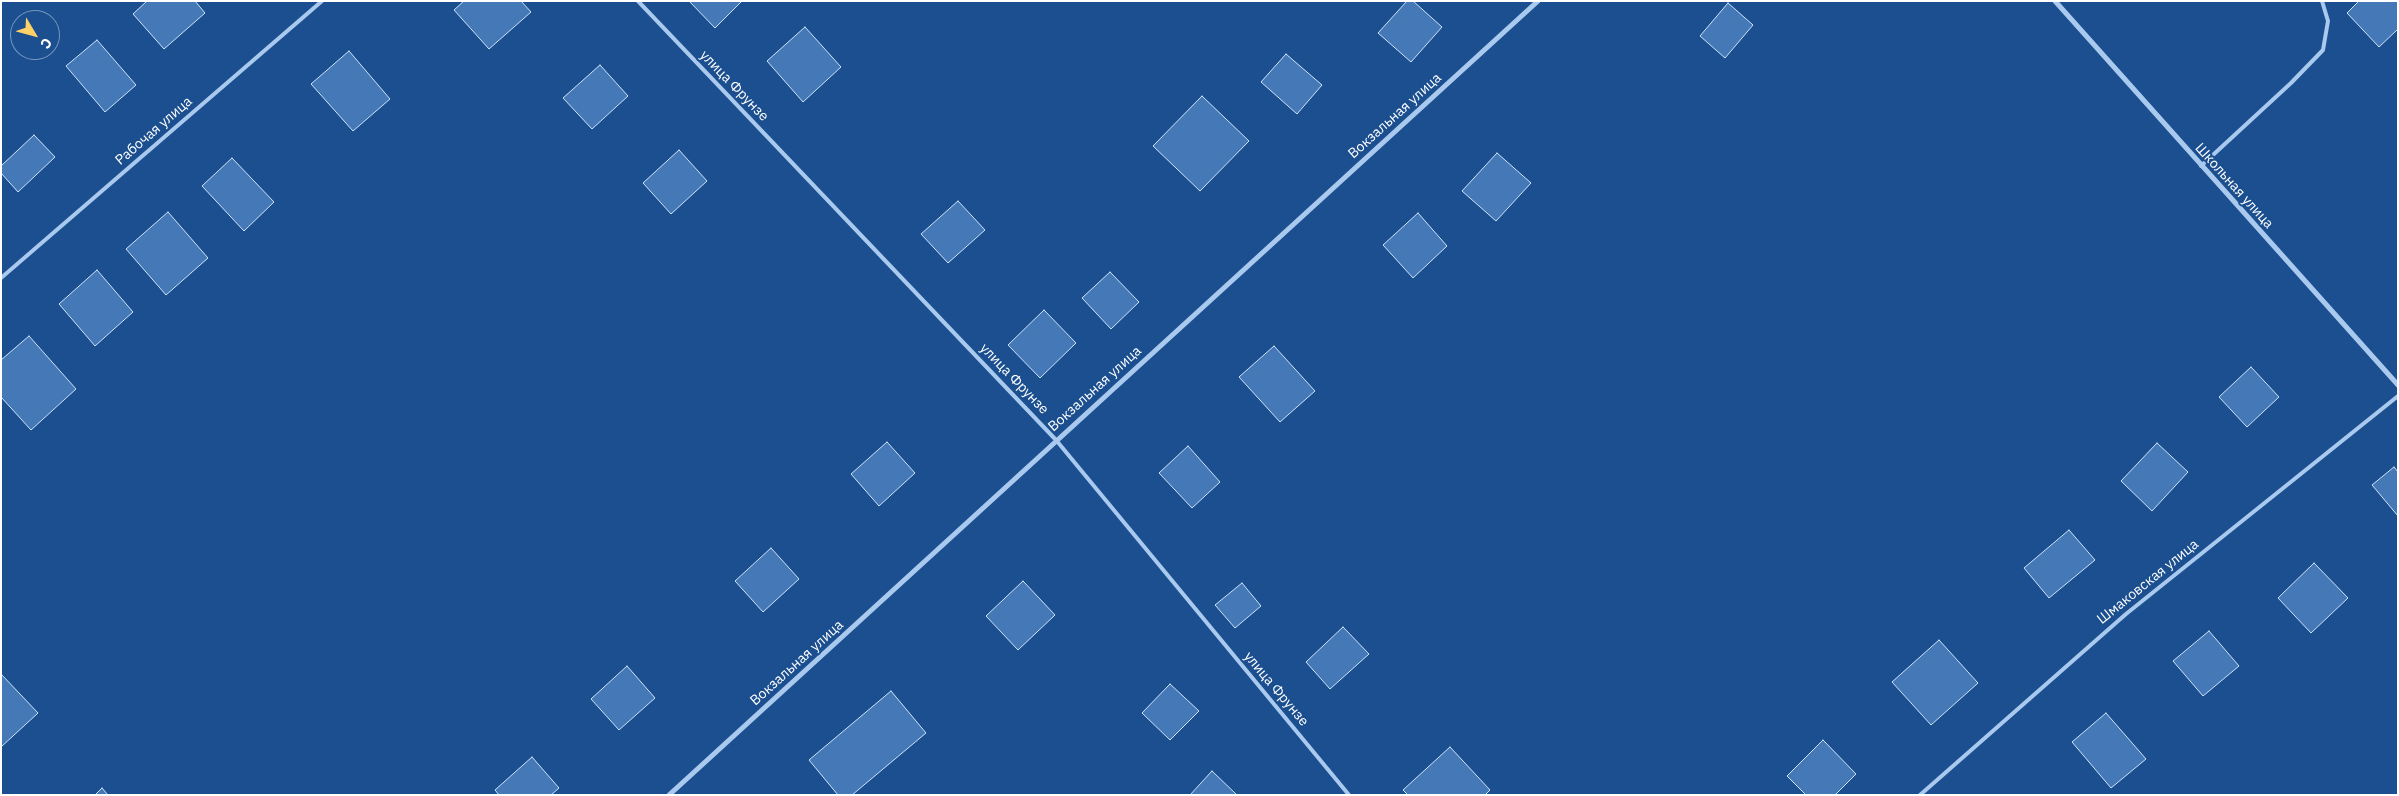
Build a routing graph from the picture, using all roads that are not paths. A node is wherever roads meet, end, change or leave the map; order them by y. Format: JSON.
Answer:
{"nodes":[{"id":1,"x":322,"y":1,"type":"edge"},
{"id":2,"x":638,"y":1,"type":"edge"},
{"id":3,"x":1538,"y":1,"type":"edge"},
{"id":4,"x":2055,"y":1,"type":"edge"},
{"id":5,"x":2322,"y":1,"type":"edge"},
{"id":6,"x":2201,"y":166,"type":"junction"},
{"id":7,"x":1,"y":278,"type":"edge"},
{"id":8,"x":2398,"y":385,"type":"edge"},
{"id":9,"x":2398,"y":396,"type":"edge"},
{"id":10,"x":1056,"y":440,"type":"junction"},
{"id":11,"x":669,"y":795,"type":"edge"},
{"id":12,"x":1349,"y":795,"type":"edge"},
{"id":13,"x":1920,"y":795,"type":"edge"}],
"edges":[{"from":1,"to":7,"type":"lane","name":"Рабочая улица"},
{"from":2,"to":10,"type":"lane","name":"улица Фрунзе"},
{"from":3,"to":10,"type":"street","name":"Вокзальная улица"},
{"from":4,"to":6,"type":"street","name":"Школьная улица"},
{"from":5,"to":6,"type":"lane"},
{"from":6,"to":8,"type":"street","name":"Школьная улица"},
{"from":9,"to":13,"type":"lane","name":"Шмаковская улица"},
{"from":10,"to":11,"type":"street","name":"Вокзальная улица"},
{"from":10,"to":12,"type":"lane","name":"улица Фрунзе"}]}
